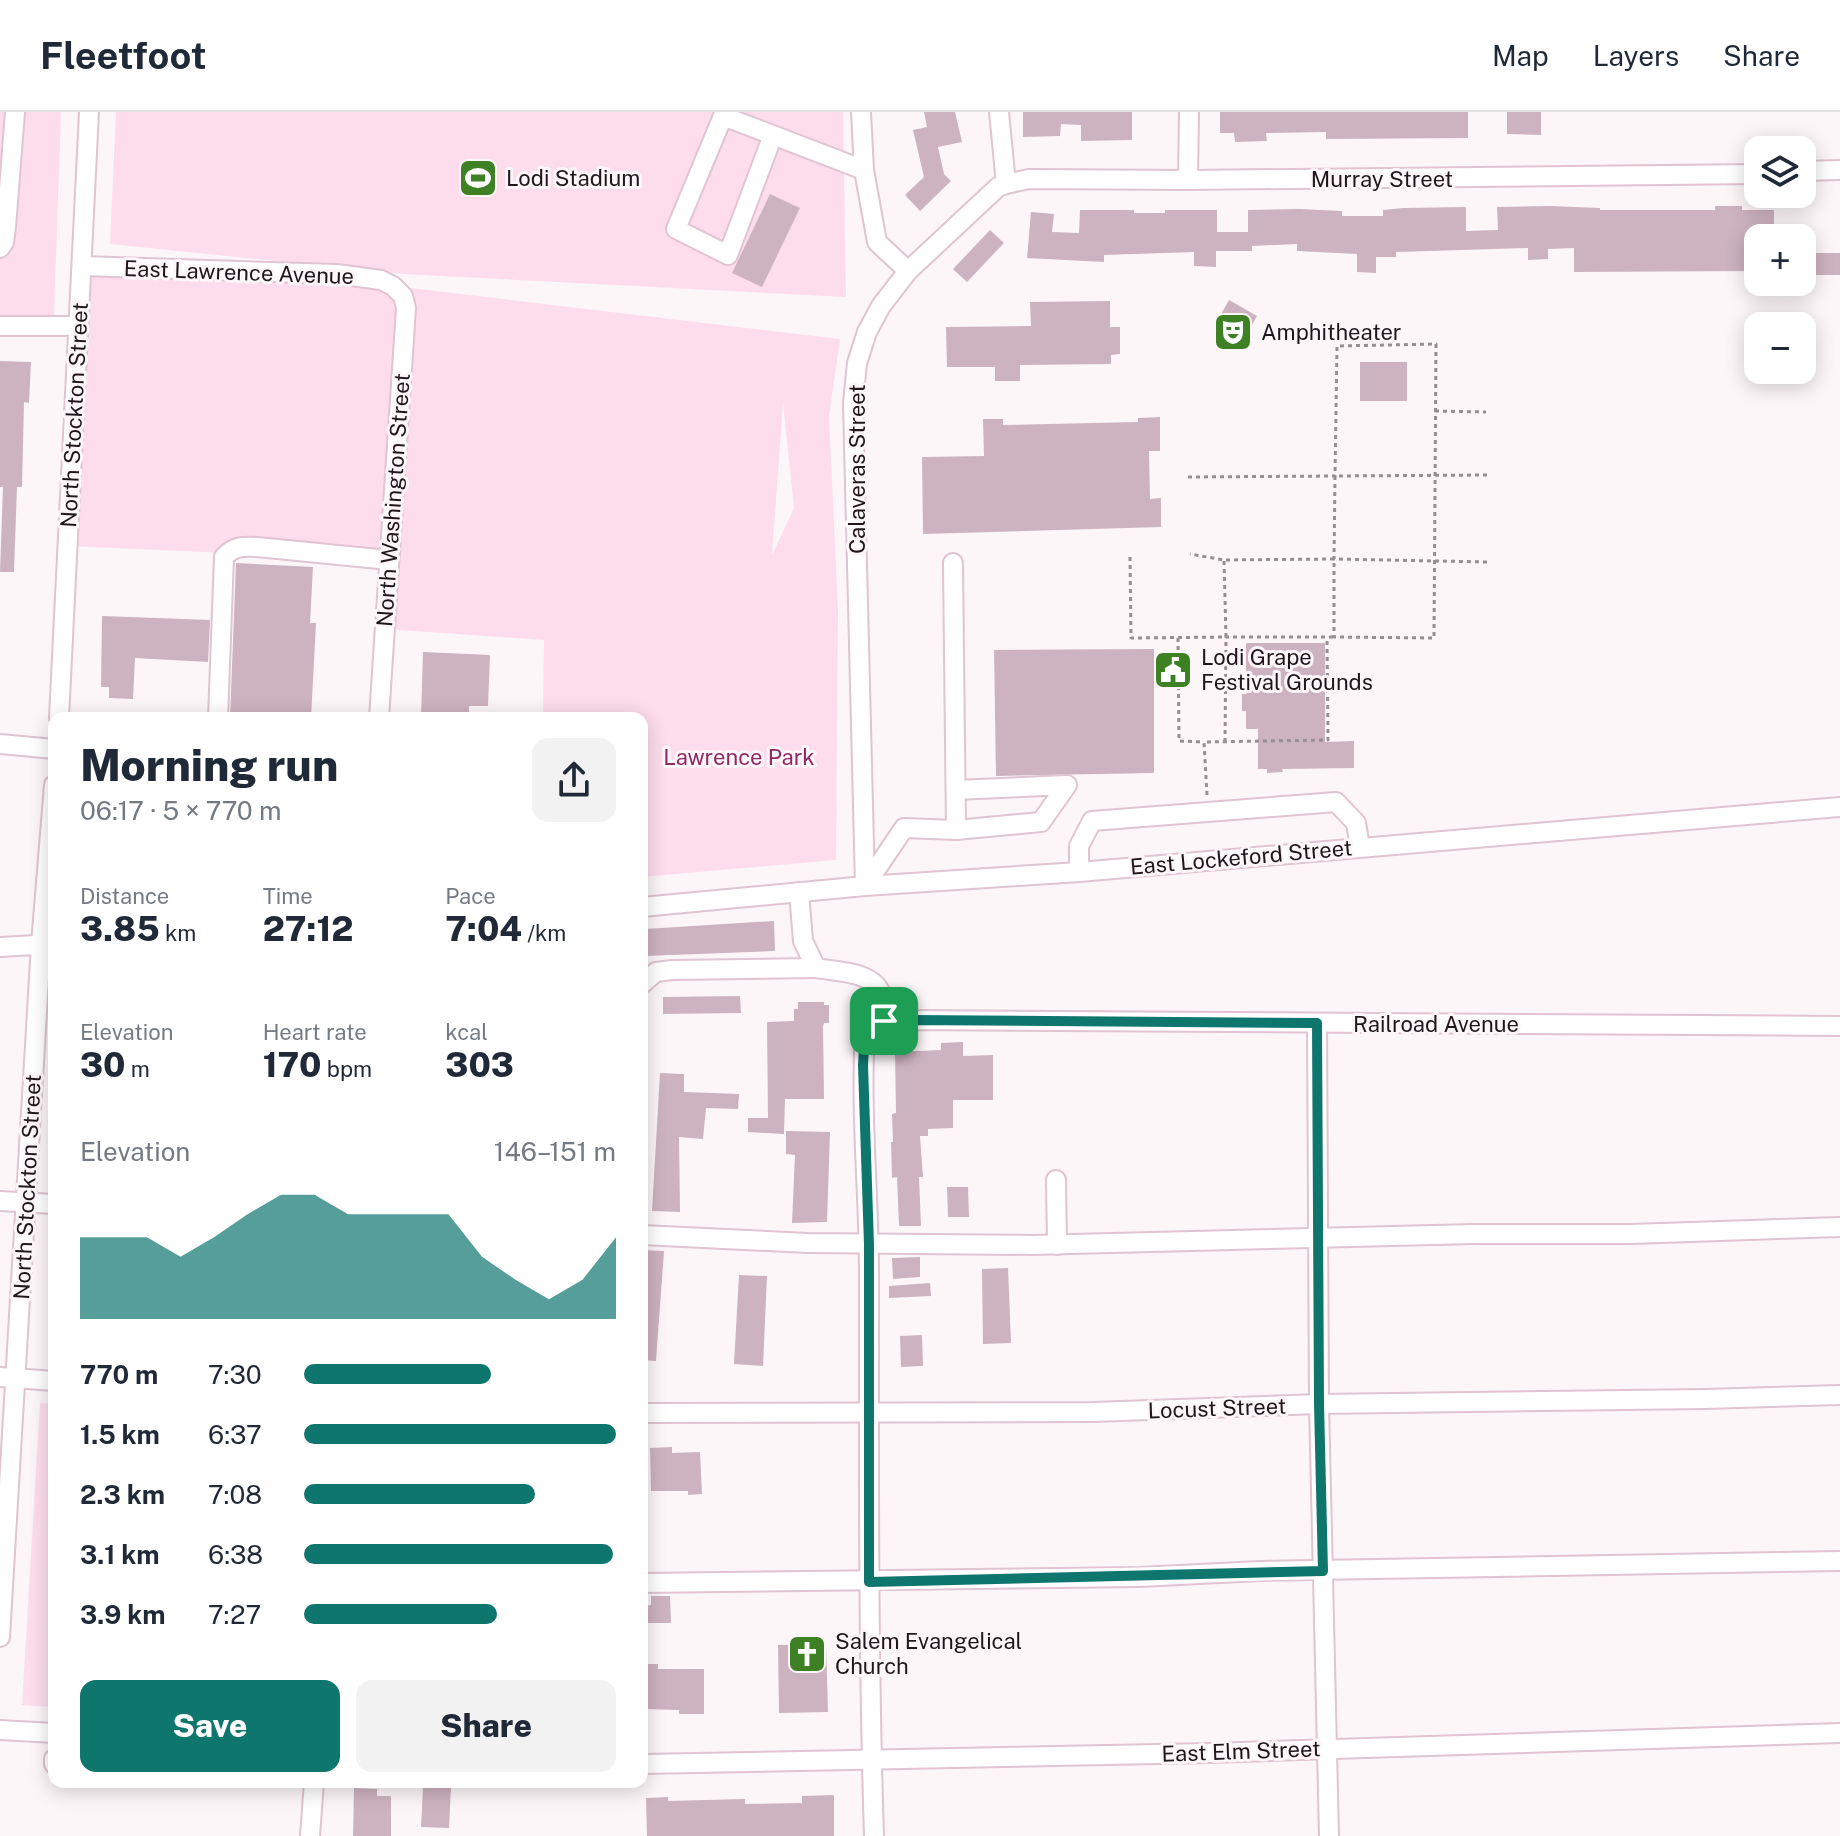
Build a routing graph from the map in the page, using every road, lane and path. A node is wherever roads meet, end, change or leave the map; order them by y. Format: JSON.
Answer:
{"nodes":[{"id":1,"x":15,"y":112,"type":"edge"},
{"id":2,"x":89,"y":112,"type":"edge"},
{"id":3,"x":861,"y":112,"type":"edge"},
{"id":4,"x":999,"y":112,"type":"edge"},
{"id":5,"x":1189,"y":112,"type":"edge"},
{"id":6,"x":773,"y":135,"type":"junction"},
{"id":7,"x":864,"y":170,"type":"junction"},
{"id":8,"x":1840,"y":170,"type":"edge"},
{"id":9,"x":1816,"y":171,"type":"edge"},
{"id":10,"x":1744,"y":174,"type":"edge"},
{"id":11,"x":1188,"y":180,"type":"junction"},
{"id":12,"x":1006,"y":184,"type":"junction"},
{"id":13,"x":0,"y":248,"type":"edge"},
{"id":14,"x":82,"y":266,"type":"junction"},
{"id":15,"x":908,"y":271,"type":"junction"},
{"id":16,"x":393,"y":286,"type":"joint"},
{"id":17,"x":0,"y":326,"type":"edge"},
{"id":18,"x":78,"y":326,"type":"junction"},
{"id":19,"x":1435,"y":411,"type":"junction"},
{"id":20,"x":1486,"y":412,"type":"dead end"},
{"id":21,"x":1487,"y":475,"type":"dead end"},
{"id":22,"x":1335,"y":476,"type":"junction"},
{"id":23,"x":1434,"y":476,"type":"junction"},
{"id":24,"x":1188,"y":477,"type":"dead end"},
{"id":25,"x":1190,"y":554,"type":"dead end"},
{"id":26,"x":1130,"y":557,"type":"dead end"},
{"id":27,"x":1334,"y":559,"type":"junction"},
{"id":28,"x":389,"y":560,"type":"junction"},
{"id":29,"x":1224,"y":560,"type":"junction"},
{"id":30,"x":1434,"y":561,"type":"junction"},
{"id":31,"x":1489,"y":562,"type":"dead end"},
{"id":32,"x":953,"y":563,"type":"dead end"},
{"id":33,"x":1226,"y":637,"type":"junction"},
{"id":34,"x":1327,"y":637,"type":"junction"},
{"id":35,"x":1334,"y":637,"type":"junction"},
{"id":36,"x":1178,"y":638,"type":"junction"},
{"id":37,"x":59,"y":712,"type":"edge"},
{"id":38,"x":218,"y":712,"type":"edge"},
{"id":39,"x":379,"y":712,"type":"edge"},
{"id":40,"x":1204,"y":742,"type":"junction"},
{"id":41,"x":1225,"y":742,"type":"junction"},
{"id":42,"x":0,"y":744,"type":"edge"},
{"id":43,"x":48,"y":748,"type":"edge"},
{"id":44,"x":956,"y":790,"type":"junction"},
{"id":45,"x":1840,"y":807,"type":"edge"},
{"id":46,"x":1209,"y":811,"type":"junction"},
{"id":47,"x":956,"y":830,"type":"junction"},
{"id":48,"x":1360,"y":847,"type":"junction"},
{"id":49,"x":1079,"y":872,"type":"junction"},
{"id":50,"x":865,"y":886,"type":"junction"},
{"id":51,"x":799,"y":892,"type":"junction"},
{"id":52,"x":648,"y":906,"type":"edge"},
{"id":53,"x":48,"y":921,"type":"edge"},
{"id":54,"x":47,"y":944,"type":"edge"},
{"id":55,"x":0,"y":947,"type":"edge"},
{"id":56,"x":816,"y":968,"type":"junction"},
{"id":57,"x":648,"y":979,"type":"edge"},
{"id":58,"x":884,"y":1021,"type":"junction"},
{"id":59,"x":1317,"y":1023,"type":"junction"},
{"id":60,"x":1840,"y":1026,"type":"edge"},
{"id":61,"x":1056,"y":1180,"type":"dead end"},
{"id":62,"x":0,"y":1201,"type":"edge"},
{"id":63,"x":27,"y":1202,"type":"junction"},
{"id":64,"x":48,"y":1204,"type":"edge"},
{"id":65,"x":1840,"y":1227,"type":"edge"},
{"id":66,"x":648,"y":1235,"type":"edge"},
{"id":67,"x":1318,"y":1238,"type":"junction"},
{"id":68,"x":869,"y":1245,"type":"junction"},
{"id":69,"x":1057,"y":1245,"type":"junction"},
{"id":70,"x":8,"y":1377,"type":"edge"},
{"id":71,"x":48,"y":1380,"type":"edge"},
{"id":72,"x":1840,"y":1395,"type":"edge"},
{"id":73,"x":1319,"y":1404,"type":"junction"},
{"id":74,"x":648,"y":1413,"type":"edge"},
{"id":75,"x":869,"y":1413,"type":"junction"},
{"id":76,"x":2,"y":1555,"type":"edge"},
{"id":77,"x":1840,"y":1561,"type":"edge"},
{"id":78,"x":1323,"y":1571,"type":"junction"},
{"id":79,"x":869,"y":1582,"type":"junction"},
{"id":80,"x":648,"y":1583,"type":"edge"},
{"id":81,"x":0,"y":1637,"type":"edge"},
{"id":82,"x":0,"y":1730,"type":"edge"},
{"id":83,"x":48,"y":1733,"type":"edge"},
{"id":84,"x":1840,"y":1733,"type":"edge"},
{"id":85,"x":1328,"y":1749,"type":"junction"},
{"id":86,"x":871,"y":1759,"type":"junction"},
{"id":87,"x":648,"y":1764,"type":"edge"},
{"id":88,"x":314,"y":1788,"type":"edge"},
{"id":89,"x":310,"y":1836,"type":"edge"},
{"id":90,"x":874,"y":1836,"type":"edge"},
{"id":91,"x":1329,"y":1836,"type":"edge"}],
"edges":[{"from":1,"to":13,"type":"street"},
{"from":2,"to":14,"type":"street","name":"North Stockton Street"},
{"from":3,"to":7,"type":"street"},
{"from":4,"to":12,"type":"street"},
{"from":5,"to":11,"type":"street"},
{"from":6,"to":6,"type":"street"},
{"from":6,"to":7,"type":"street"},
{"from":7,"to":15,"type":"street"},
{"from":8,"to":9,"type":"street"},
{"from":10,"to":11,"type":"street","name":"Murray Street"},
{"from":11,"to":12,"type":"street","name":"Murray Street"},
{"from":12,"to":15,"type":"street","name":"Calaveras Street"},
{"from":14,"to":16,"type":"street","name":"East Lawrence Avenue"},
{"from":14,"to":18,"type":"street","name":"North Stockton Street"},
{"from":15,"to":50,"type":"street","name":"Calaveras Street"},
{"from":16,"to":28,"type":"street","name":"North Washington Street"},
{"from":17,"to":18,"type":"street"},
{"from":18,"to":37,"type":"street","name":"North Stockton Street"},
{"from":19,"to":20,"type":"path"},
{"from":19,"to":22,"type":"path"},
{"from":19,"to":23,"type":"path"},
{"from":21,"to":23,"type":"path"},
{"from":22,"to":23,"type":"path"},
{"from":22,"to":24,"type":"path"},
{"from":22,"to":27,"type":"path"},
{"from":23,"to":30,"type":"path"},
{"from":25,"to":29,"type":"path"},
{"from":26,"to":36,"type":"path"},
{"from":27,"to":29,"type":"path"},
{"from":27,"to":30,"type":"path"},
{"from":27,"to":35,"type":"path"},
{"from":28,"to":38,"type":"street"},
{"from":28,"to":39,"type":"street","name":"North Washington Street"},
{"from":29,"to":33,"type":"path"},
{"from":30,"to":31,"type":"path"},
{"from":30,"to":35,"type":"path"},
{"from":32,"to":44,"type":"street"},
{"from":33,"to":34,"type":"path"},
{"from":33,"to":36,"type":"path"},
{"from":33,"to":41,"type":"path"},
{"from":34,"to":35,"type":"path"},
{"from":34,"to":41,"type":"path"},
{"from":36,"to":40,"type":"path"},
{"from":40,"to":41,"type":"path"},
{"from":40,"to":46,"type":"path"},
{"from":42,"to":43,"type":"street"},
{"from":44,"to":47,"type":"street"},
{"from":44,"to":47,"type":"street"},
{"from":45,"to":48,"type":"street","name":"East Lockeford Street"},
{"from":46,"to":48,"type":"street"},
{"from":46,"to":49,"type":"street"},
{"from":47,"to":50,"type":"street"},
{"from":48,"to":49,"type":"street","name":"East Lockeford Street"},
{"from":49,"to":50,"type":"street","name":"East Lockeford Street"},
{"from":50,"to":51,"type":"street","name":"East Lockeford Street"},
{"from":51,"to":52,"type":"street","name":"East Lockeford Street"},
{"from":51,"to":56,"type":"street"},
{"from":53,"to":54,"type":"street","name":"North Stockton Street"},
{"from":54,"to":55,"type":"street"},
{"from":54,"to":63,"type":"street","name":"North Stockton Street"},
{"from":56,"to":57,"type":"street"},
{"from":56,"to":58,"type":"street"},
{"from":58,"to":59,"type":"street","name":"Railroad Avenue"},
{"from":58,"to":68,"type":"street"},
{"from":59,"to":60,"type":"street","name":"Railroad Avenue"},
{"from":59,"to":67,"type":"street"},
{"from":61,"to":69,"type":"street"},
{"from":62,"to":63,"type":"street"},
{"from":63,"to":64,"type":"street"},
{"from":63,"to":70,"type":"street","name":"North Stockton Street"},
{"from":65,"to":67,"type":"street"},
{"from":66,"to":68,"type":"street"},
{"from":67,"to":69,"type":"street"},
{"from":67,"to":73,"type":"street"},
{"from":68,"to":69,"type":"street"},
{"from":68,"to":75,"type":"street"},
{"from":70,"to":71,"type":"street"},
{"from":70,"to":76,"type":"street","name":"North Stockton Street"},
{"from":72,"to":73,"type":"street","name":"Locust Street"},
{"from":73,"to":75,"type":"street","name":"Locust Street"},
{"from":73,"to":78,"type":"street"},
{"from":74,"to":75,"type":"street","name":"Locust Street"},
{"from":75,"to":79,"type":"street"},
{"from":76,"to":81,"type":"street","name":"North Stockton Street"},
{"from":77,"to":78,"type":"street"},
{"from":78,"to":79,"type":"street"},
{"from":78,"to":85,"type":"street"},
{"from":79,"to":80,"type":"street"},
{"from":79,"to":86,"type":"street"},
{"from":82,"to":83,"type":"street"},
{"from":84,"to":85,"type":"street","name":"East Elm Street"},
{"from":85,"to":86,"type":"street","name":"East Elm Street"},
{"from":85,"to":91,"type":"street"},
{"from":86,"to":87,"type":"street","name":"East Elm Street"},
{"from":86,"to":90,"type":"street"},
{"from":88,"to":89,"type":"street"}]}
